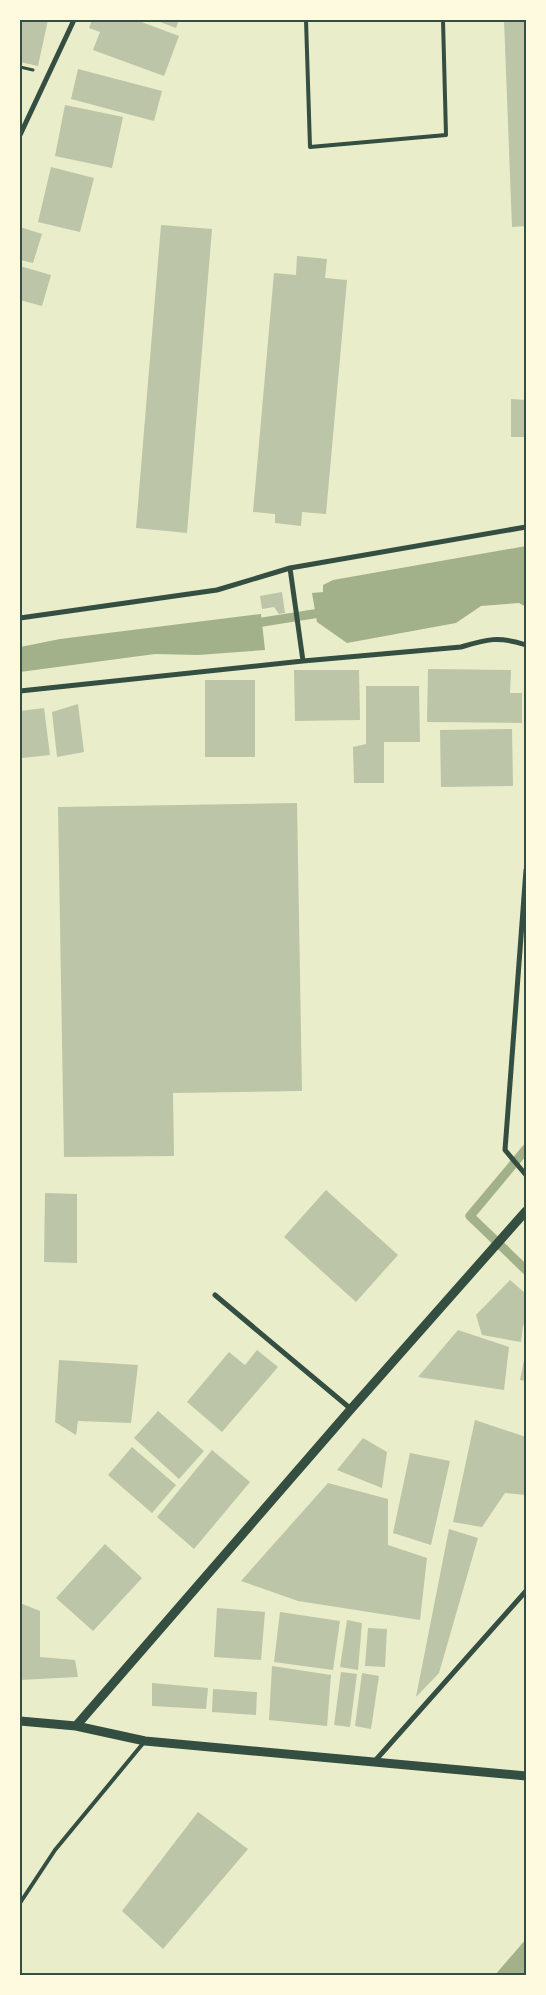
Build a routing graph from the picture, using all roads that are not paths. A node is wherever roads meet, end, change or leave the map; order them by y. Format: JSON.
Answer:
{"nodes":[{"id":1,"x":74,"y":20,"type":"edge"},
{"id":2,"x":306,"y":20,"type":"edge"},
{"id":3,"x":443,"y":20,"type":"edge"},
{"id":4,"x":20,"y":135,"type":"edge"},
{"id":5,"x":526,"y":527,"type":"edge"},
{"id":6,"x":290,"y":568,"type":"junction"},
{"id":7,"x":20,"y":618,"type":"edge"},
{"id":8,"x":526,"y":644,"type":"edge"},
{"id":9,"x":303,"y":661,"type":"junction"},
{"id":10,"x":20,"y":690,"type":"edge"},
{"id":11,"x":526,"y":870,"type":"edge"},
{"id":12,"x":526,"y":1175,"type":"edge"},
{"id":13,"x":526,"y":1211,"type":"edge"},
{"id":14,"x":215,"y":1295,"type":"dead end"},
{"id":15,"x":351,"y":1409,"type":"junction"},
{"id":16,"x":526,"y":1591,"type":"edge"},
{"id":17,"x":20,"y":1721,"type":"edge"},
{"id":18,"x":76,"y":1726,"type":"junction"},
{"id":19,"x":145,"y":1741,"type":"junction"},
{"id":20,"x":373,"y":1762,"type":"junction"},
{"id":21,"x":526,"y":1776,"type":"edge"},
{"id":22,"x":20,"y":1904,"type":"edge"}],
"edges":[{"from":1,"to":4,"type":"street"},
{"from":2,"to":3,"type":"lane"},
{"from":5,"to":6,"type":"street"},
{"from":6,"to":7,"type":"street"},
{"from":6,"to":9,"type":"street"},
{"from":8,"to":9,"type":"street"},
{"from":9,"to":10,"type":"street"},
{"from":11,"to":12,"type":"street"},
{"from":13,"to":15,"type":"street"},
{"from":14,"to":15,"type":"street"},
{"from":15,"to":18,"type":"street"},
{"from":16,"to":20,"type":"street"},
{"from":17,"to":18,"type":"street"},
{"from":18,"to":19,"type":"street"},
{"from":19,"to":20,"type":"street"},
{"from":19,"to":22,"type":"lane"},
{"from":20,"to":21,"type":"street"}]}
